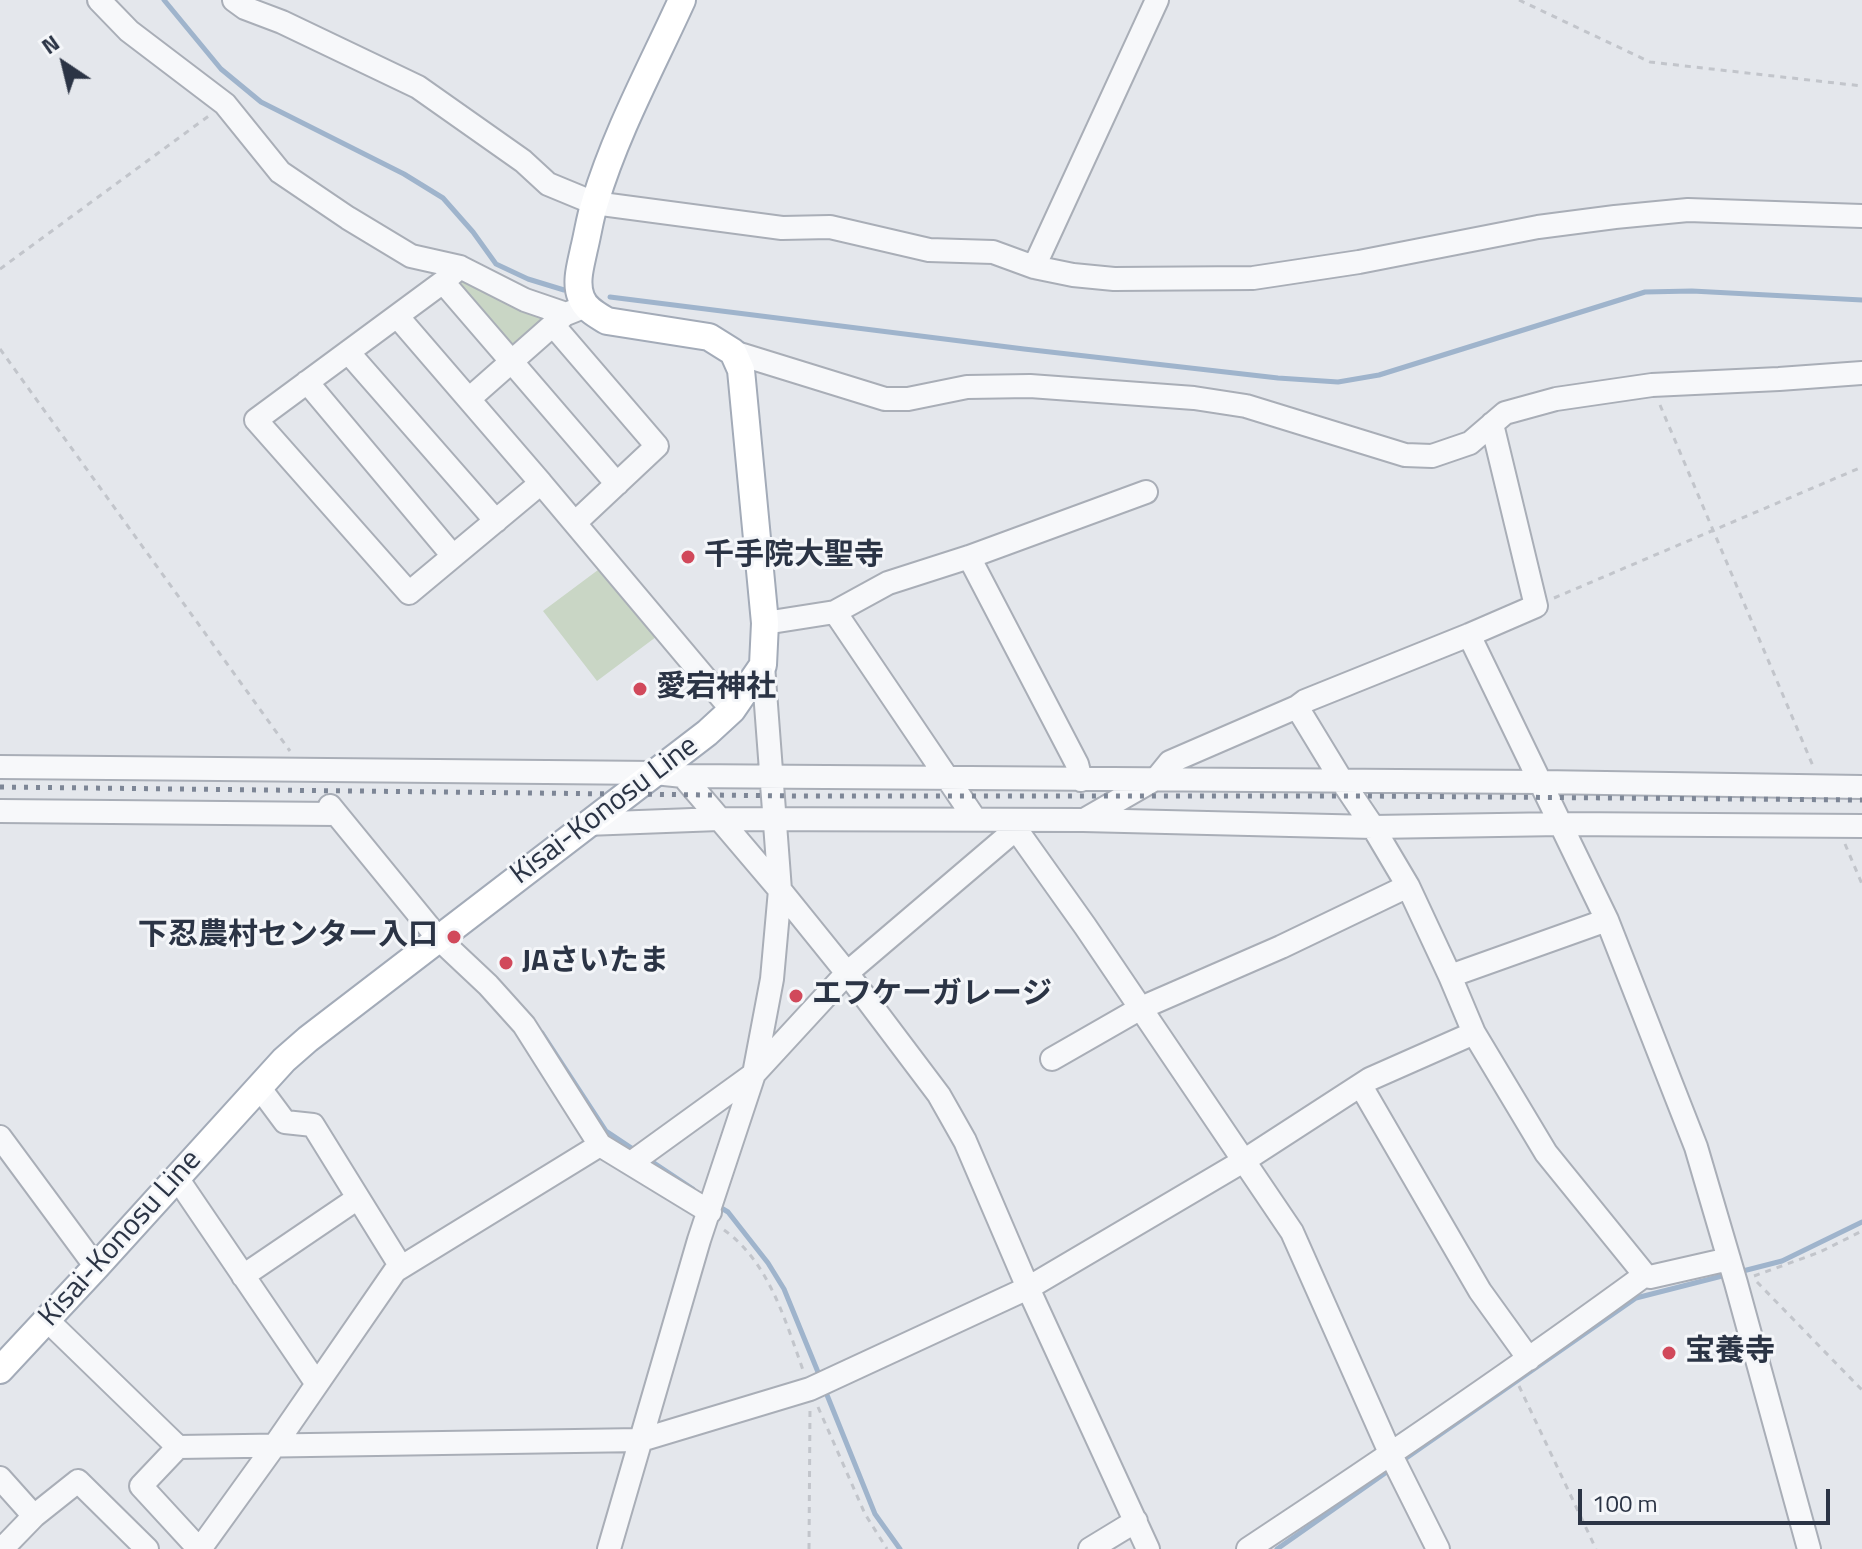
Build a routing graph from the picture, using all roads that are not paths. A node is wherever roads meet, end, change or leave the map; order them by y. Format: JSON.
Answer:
{"nodes":[{"id":1,"x":99,"y":0,"type":"edge"},
{"id":2,"x":234,"y":0,"type":"edge"},
{"id":3,"x":682,"y":0,"type":"edge"},
{"id":4,"x":1157,"y":0,"type":"edge"},
{"id":5,"x":594,"y":203,"type":"junction"},
{"id":6,"x":1862,"y":216,"type":"edge"},
{"id":7,"x":1034,"y":267,"type":"junction"},
{"id":8,"x":452,"y":274,"type":"junction"},
{"id":9,"x":568,"y":315,"type":"junction"},
{"id":10,"x":397,"y":316,"type":"junction"},
{"id":11,"x":348,"y":352,"type":"junction"},
{"id":12,"x":733,"y":352,"type":"junction"},
{"id":13,"x":513,"y":361,"type":"junction"},
{"id":14,"x":1862,"y":373,"type":"edge"},
{"id":15,"x":307,"y":382,"type":"junction"},
{"id":16,"x":469,"y":399,"type":"junction"},
{"id":17,"x":1492,"y":424,"type":"junction"},
{"id":18,"x":541,"y":483,"type":"junction"},
{"id":19,"x":617,"y":484,"type":"junction"},
{"id":20,"x":1146,"y":492,"type":"dead end"},
{"id":21,"x":496,"y":521,"type":"junction"},
{"id":22,"x":576,"y":522,"type":"junction"},
{"id":23,"x":453,"y":556,"type":"junction"},
{"id":24,"x":969,"y":557,"type":"junction"},
{"id":25,"x":835,"y":612,"type":"junction"},
{"id":26,"x":765,"y":623,"type":"junction"},
{"id":27,"x":1469,"y":635,"type":"junction"},
{"id":28,"x":763,"y":665,"type":"junction"},
{"id":29,"x":1297,"y":707,"type":"junction"},
{"id":30,"x":732,"y":710,"type":"junction"},
{"id":31,"x":0,"y":767,"type":"edge"},
{"id":32,"x":655,"y":773,"type":"junction"},
{"id":33,"x":683,"y":776,"type":"junction"},
{"id":34,"x":772,"y":777,"type":"junction"},
{"id":35,"x":948,"y":777,"type":"junction"},
{"id":36,"x":1157,"y":778,"type":"junction"},
{"id":37,"x":1081,"y":780,"type":"junction"},
{"id":38,"x":1342,"y":781,"type":"junction"},
{"id":39,"x":1541,"y":782,"type":"junction"},
{"id":40,"x":1862,"y":787,"type":"edge"},
{"id":41,"x":0,"y":811,"type":"edge"},
{"id":42,"x":719,"y":819,"type":"junction"},
{"id":43,"x":776,"y":819,"type":"junction"},
{"id":44,"x":975,"y":819,"type":"junction"},
{"id":45,"x":1083,"y":820,"type":"junction"},
{"id":46,"x":586,"y":824,"type":"junction"},
{"id":47,"x":1016,"y":824,"type":"junction"},
{"id":48,"x":1561,"y":824,"type":"junction"},
{"id":49,"x":1862,"y":826,"type":"edge"},
{"id":50,"x":1373,"y":827,"type":"junction"},
{"id":51,"x":1408,"y":886,"type":"junction"},
{"id":52,"x":780,"y":890,"type":"junction"},
{"id":53,"x":1607,"y":920,"type":"junction"},
{"id":54,"x":443,"y":935,"type":"junction"},
{"id":55,"x":847,"y":973,"type":"junction"},
{"id":56,"x":1450,"y":976,"type":"junction"},
{"id":57,"x":1141,"y":1008,"type":"junction"},
{"id":58,"x":1474,"y":1033,"type":"junction"},
{"id":59,"x":1052,"y":1059,"type":"dead end"},
{"id":60,"x":754,"y":1074,"type":"junction"},
{"id":61,"x":1361,"y":1086,"type":"junction"},
{"id":62,"x":259,"y":1087,"type":"junction"},
{"id":63,"x":0,"y":1137,"type":"edge"},
{"id":64,"x":600,"y":1145,"type":"junction"},
{"id":65,"x":1245,"y":1160,"type":"junction"},
{"id":66,"x":631,"y":1163,"type":"junction"},
{"id":67,"x":177,"y":1178,"type":"junction"},
{"id":68,"x":358,"y":1198,"type":"junction"},
{"id":69,"x":710,"y":1212,"type":"junction"},
{"id":70,"x":1729,"y":1259,"type":"junction"},
{"id":71,"x":96,"y":1267,"type":"junction"},
{"id":72,"x":401,"y":1267,"type":"junction"},
{"id":73,"x":1645,"y":1275,"type":"junction"},
{"id":74,"x":243,"y":1276,"type":"junction"},
{"id":75,"x":1028,"y":1288,"type":"junction"},
{"id":76,"x":47,"y":1320,"type":"junction"},
{"id":77,"x":1520,"y":1365,"type":"junction"},
{"id":78,"x":0,"y":1370,"type":"edge"},
{"id":79,"x":317,"y":1384,"type":"junction"},
{"id":80,"x":641,"y":1440,"type":"junction"},
{"id":81,"x":275,"y":1445,"type":"junction"},
{"id":82,"x":178,"y":1447,"type":"junction"},
{"id":83,"x":1391,"y":1455,"type":"junction"},
{"id":84,"x":0,"y":1478,"type":"edge"},
{"id":85,"x":34,"y":1516,"type":"junction"},
{"id":86,"x":1136,"y":1521,"type":"junction"},
{"id":87,"x":2,"y":1549,"type":"edge"},
{"id":88,"x":147,"y":1549,"type":"edge"},
{"id":89,"x":199,"y":1549,"type":"edge"},
{"id":90,"x":609,"y":1549,"type":"edge"},
{"id":91,"x":1090,"y":1549,"type":"edge"},
{"id":92,"x":1148,"y":1549,"type":"edge"},
{"id":93,"x":1248,"y":1549,"type":"edge"},
{"id":94,"x":1438,"y":1549,"type":"edge"},
{"id":95,"x":1808,"y":1549,"type":"edge"}],
"edges":[{"from":1,"to":8,"type":"street"},
{"from":2,"to":5,"type":"street"},
{"from":3,"to":5,"type":"main road"},
{"from":4,"to":7,"type":"street"},
{"from":5,"to":7,"type":"street"},
{"from":5,"to":9,"type":"main road"},
{"from":6,"to":7,"type":"street"},
{"from":8,"to":9,"type":"street"},
{"from":8,"to":10,"type":"street"},
{"from":8,"to":13,"type":"street"},
{"from":9,"to":12,"type":"main road"},
{"from":9,"to":13,"type":"street"},
{"from":9,"to":19,"type":"street"},
{"from":10,"to":11,"type":"street"},
{"from":10,"to":16,"type":"street"},
{"from":11,"to":15,"type":"street"},
{"from":11,"to":21,"type":"street"},
{"from":12,"to":17,"type":"street"},
{"from":12,"to":26,"type":"main road"},
{"from":13,"to":16,"type":"street"},
{"from":13,"to":19,"type":"street"},
{"from":14,"to":17,"type":"street"},
{"from":15,"to":23,"type":"street"},
{"from":15,"to":23,"type":"street"},
{"from":16,"to":18,"type":"street"},
{"from":17,"to":27,"type":"street"},
{"from":18,"to":21,"type":"street"},
{"from":18,"to":22,"type":"street"},
{"from":19,"to":22,"type":"street"},
{"from":20,"to":24,"type":"street"},
{"from":21,"to":23,"type":"street"},
{"from":22,"to":30,"type":"street"},
{"from":24,"to":25,"type":"street"},
{"from":24,"to":37,"type":"street"},
{"from":25,"to":26,"type":"street"},
{"from":25,"to":35,"type":"street"},
{"from":26,"to":28,"type":"main road"},
{"from":27,"to":29,"type":"street"},
{"from":27,"to":39,"type":"street"},
{"from":28,"to":30,"type":"main road","name":"Kisai-Konosu Line"},
{"from":28,"to":34,"type":"street"},
{"from":29,"to":36,"type":"street"},
{"from":29,"to":38,"type":"street"},
{"from":30,"to":32,"type":"main road","name":"Kisai-Konosu Line"},
{"from":31,"to":32,"type":"street"},
{"from":32,"to":33,"type":"street"},
{"from":32,"to":46,"type":"main road","name":"Kisai-Konosu Line"},
{"from":33,"to":34,"type":"street"},
{"from":33,"to":42,"type":"street"},
{"from":34,"to":35,"type":"street"},
{"from":34,"to":43,"type":"street"},
{"from":35,"to":37,"type":"street"},
{"from":35,"to":44,"type":"street"},
{"from":36,"to":37,"type":"street"},
{"from":36,"to":38,"type":"street"},
{"from":36,"to":45,"type":"street"},
{"from":38,"to":39,"type":"street"},
{"from":38,"to":50,"type":"street"},
{"from":39,"to":40,"type":"street"},
{"from":39,"to":48,"type":"street"},
{"from":41,"to":54,"type":"street"},
{"from":42,"to":43,"type":"street"},
{"from":42,"to":46,"type":"street"},
{"from":42,"to":52,"type":"street"},
{"from":43,"to":44,"type":"street"},
{"from":43,"to":52,"type":"street"},
{"from":44,"to":47,"type":"street"},
{"from":45,"to":47,"type":"street"},
{"from":45,"to":50,"type":"street"},
{"from":46,"to":54,"type":"main road","name":"Kisai-Konosu Line"},
{"from":47,"to":55,"type":"street"},
{"from":47,"to":57,"type":"street"},
{"from":48,"to":49,"type":"street"},
{"from":48,"to":50,"type":"street"},
{"from":48,"to":53,"type":"street"},
{"from":50,"to":51,"type":"street"},
{"from":51,"to":56,"type":"street"},
{"from":51,"to":57,"type":"street"},
{"from":52,"to":55,"type":"street"},
{"from":52,"to":60,"type":"street"},
{"from":53,"to":56,"type":"street"},
{"from":53,"to":70,"type":"street"},
{"from":54,"to":62,"type":"main road","name":"Kisai-Konosu Line"},
{"from":54,"to":64,"type":"street"},
{"from":55,"to":60,"type":"street"},
{"from":55,"to":75,"type":"street"},
{"from":56,"to":58,"type":"street"},
{"from":57,"to":59,"type":"street"},
{"from":57,"to":65,"type":"street"},
{"from":58,"to":61,"type":"street"},
{"from":58,"to":73,"type":"street"},
{"from":60,"to":66,"type":"street"},
{"from":60,"to":69,"type":"street"},
{"from":61,"to":65,"type":"street"},
{"from":61,"to":77,"type":"street"},
{"from":62,"to":67,"type":"main road","name":"Kisai-Konosu Line"},
{"from":62,"to":68,"type":"street"},
{"from":63,"to":71,"type":"street"},
{"from":64,"to":66,"type":"street"},
{"from":64,"to":72,"type":"street"},
{"from":65,"to":75,"type":"street"},
{"from":65,"to":83,"type":"street"},
{"from":66,"to":69,"type":"street"},
{"from":67,"to":71,"type":"main road","name":"Kisai-Konosu Line"},
{"from":67,"to":74,"type":"street"},
{"from":68,"to":72,"type":"street"},
{"from":68,"to":74,"type":"street"},
{"from":69,"to":80,"type":"street"},
{"from":70,"to":73,"type":"street"},
{"from":70,"to":95,"type":"street"},
{"from":71,"to":76,"type":"main road","name":"Kisai-Konosu Line"},
{"from":72,"to":79,"type":"street"},
{"from":73,"to":77,"type":"street"},
{"from":74,"to":79,"type":"street"},
{"from":75,"to":80,"type":"street"},
{"from":75,"to":86,"type":"street"},
{"from":76,"to":78,"type":"main road","name":"Kisai-Konosu Line"},
{"from":76,"to":82,"type":"street"},
{"from":77,"to":83,"type":"street"},
{"from":79,"to":81,"type":"street"},
{"from":80,"to":81,"type":"street"},
{"from":80,"to":90,"type":"street"},
{"from":81,"to":82,"type":"street"},
{"from":81,"to":89,"type":"street"},
{"from":82,"to":89,"type":"street"},
{"from":83,"to":93,"type":"street"},
{"from":83,"to":94,"type":"street"},
{"from":84,"to":85,"type":"street"},
{"from":85,"to":87,"type":"street"},
{"from":85,"to":88,"type":"street"},
{"from":86,"to":91,"type":"street"},
{"from":86,"to":92,"type":"street"}]}
